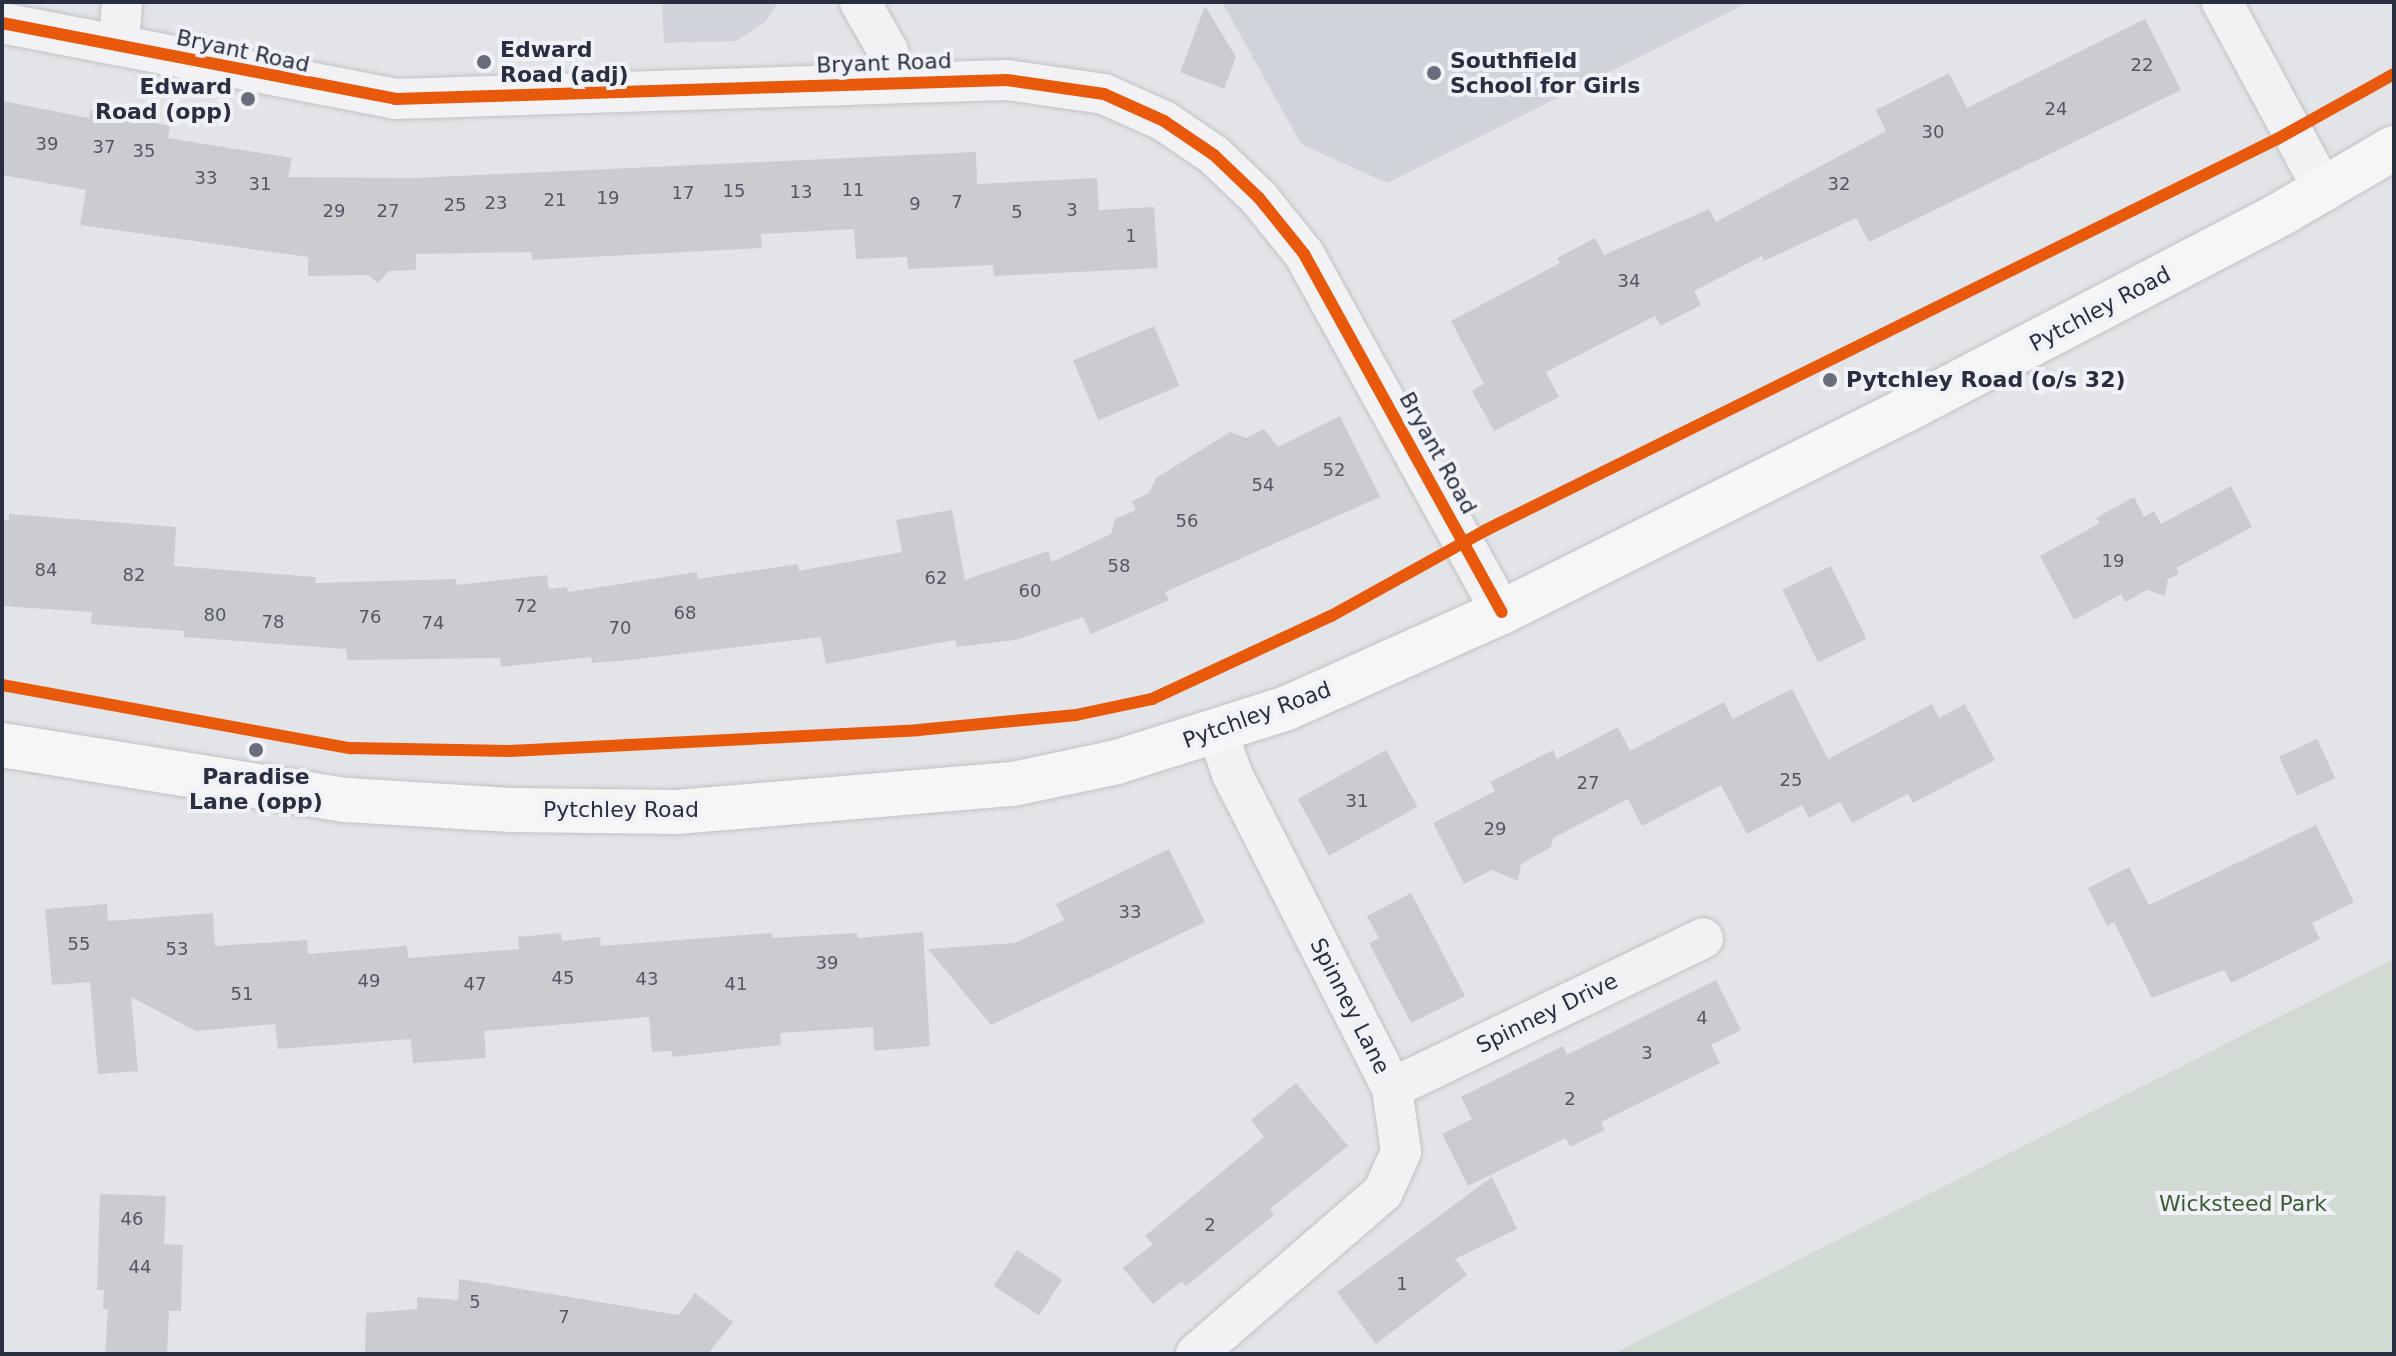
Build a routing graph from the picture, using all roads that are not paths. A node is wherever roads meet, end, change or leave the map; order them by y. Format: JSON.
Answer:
{"nodes":[{"id":1,"x":122,"y":2,"type":"edge"},
{"id":2,"x":860,"y":2,"type":"edge"},
{"id":3,"x":2222,"y":2,"type":"edge"},
{"id":4,"x":2,"y":23,"type":"edge"},
{"id":5,"x":119,"y":45,"type":"junction"},
{"id":6,"x":886,"y":82,"type":"junction"},
{"id":7,"x":2394,"y":148,"type":"edge"},
{"id":8,"x":2324,"y":191,"type":"junction"},
{"id":9,"x":1502,"y":612,"type":"junction"},
{"id":10,"x":1218,"y":733,"type":"junction"},
{"id":11,"x":2,"y":745,"type":"edge"},
{"id":12,"x":1703,"y":938,"type":"dead end"},
{"id":13,"x":1392,"y":1088,"type":"junction"},
{"id":14,"x":1196,"y":1354,"type":"edge"}],
"edges":[{"from":1,"to":5,"type":"street"},
{"from":2,"to":6,"type":"street"},
{"from":3,"to":8,"type":"street"},
{"from":4,"to":5,"type":"street","name":"Bryant Road"},
{"from":5,"to":6,"type":"street","name":"Bryant Road"},
{"from":6,"to":9,"type":"street","name":"Bryant Road"},
{"from":7,"to":8,"type":"main road","name":"Pytchley Road"},
{"from":8,"to":9,"type":"main road","name":"Pytchley Road"},
{"from":9,"to":10,"type":"main road","name":"Pytchley Road"},
{"from":10,"to":11,"type":"main road","name":"Pytchley Road"},
{"from":10,"to":13,"type":"street","name":"Spinney Lane"},
{"from":12,"to":13,"type":"street","name":"Spinney Drive"},
{"from":13,"to":14,"type":"street","name":"Spinney Lane"}]}
